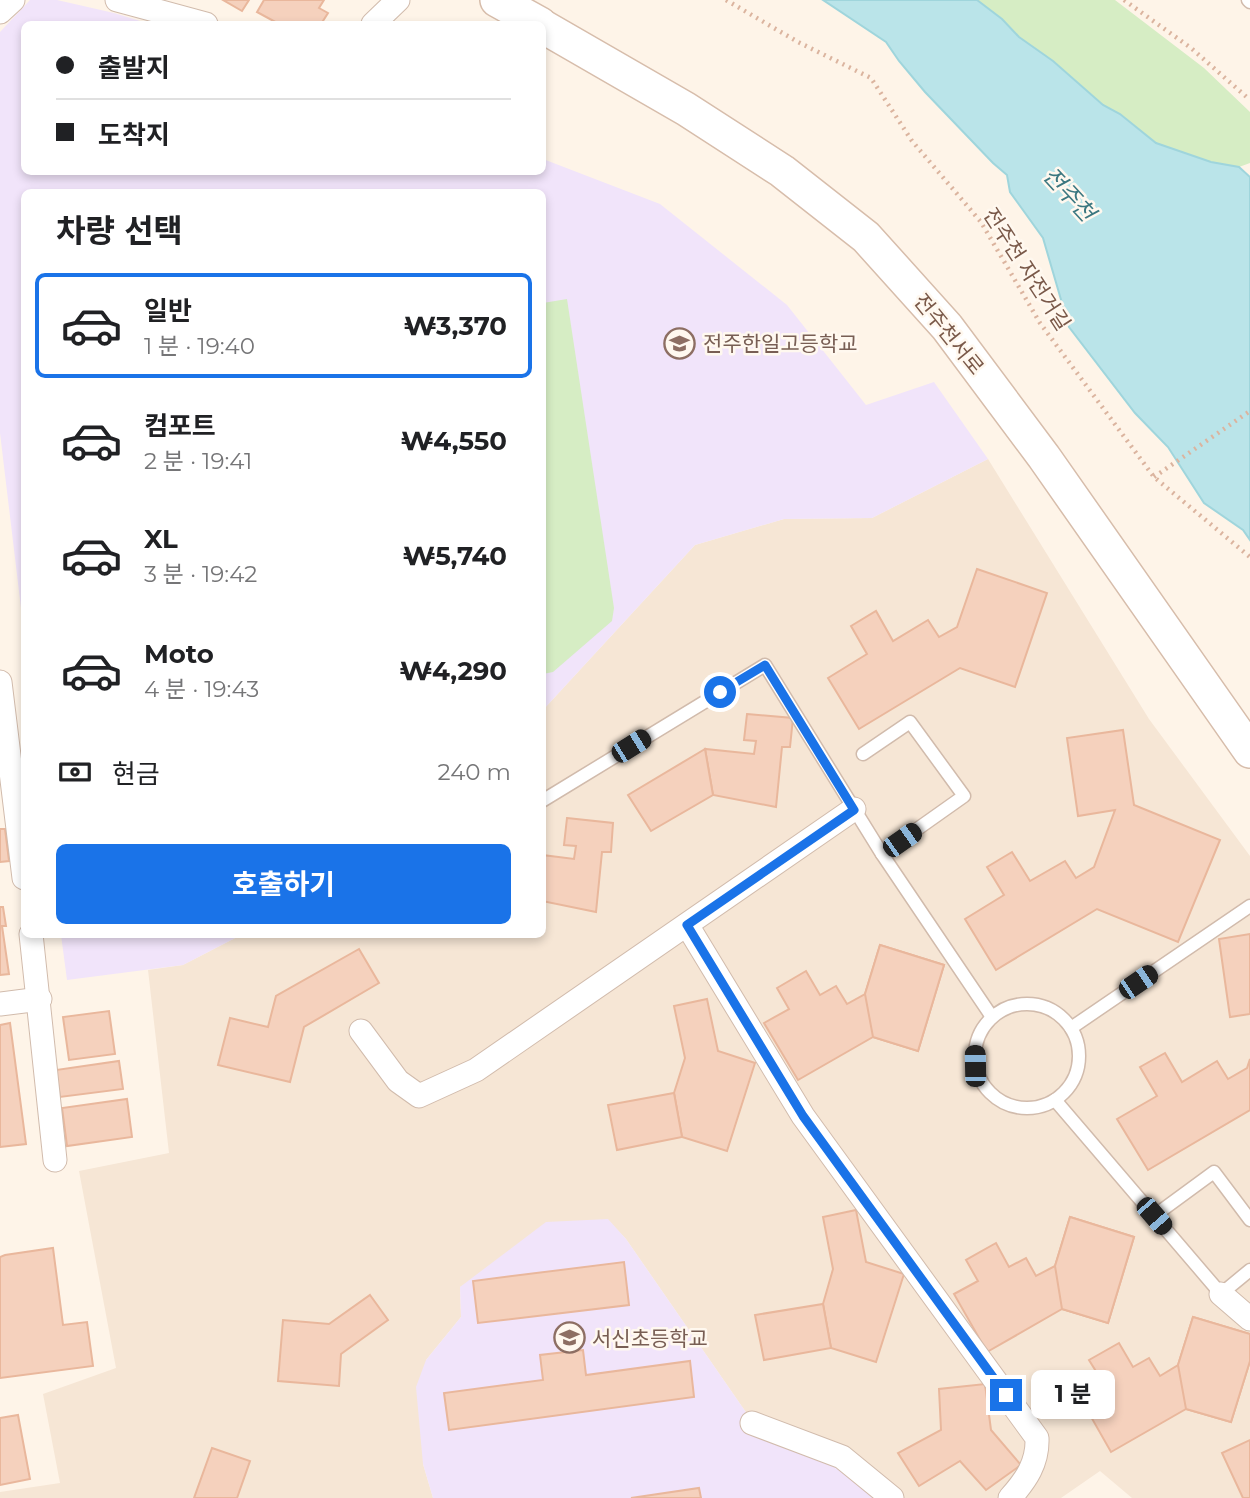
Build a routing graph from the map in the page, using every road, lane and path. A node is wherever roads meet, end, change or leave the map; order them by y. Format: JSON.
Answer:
{"nodes":[{"id":1,"x":13,"y":0,"type":"edge"},
{"id":2,"x":117,"y":0,"type":"edge"},
{"id":3,"x":398,"y":0,"type":"edge"},
{"id":4,"x":497,"y":0,"type":"edge"},
{"id":5,"x":726,"y":0,"type":"edge"},
{"id":6,"x":1124,"y":0,"type":"edge"},
{"id":7,"x":0,"y":12,"type":"edge"},
{"id":8,"x":195,"y":21,"type":"edge"},
{"id":9,"x":376,"y":21,"type":"edge"},
{"id":10,"x":534,"y":21,"type":"edge"},
{"id":11,"x":546,"y":28,"type":"edge"},
{"id":12,"x":1250,"y":100,"type":"edge"},
{"id":13,"x":1250,"y":411,"type":"edge"},
{"id":14,"x":1154,"y":477,"type":"junction"},
{"id":15,"x":1250,"y":557,"type":"edge"},
{"id":16,"x":0,"y":682,"type":"edge"},
{"id":17,"x":1250,"y":751,"type":"edge"},
{"id":18,"x":863,"y":754,"type":"dead end"},
{"id":19,"x":546,"y":799,"type":"edge"},
{"id":20,"x":854,"y":810,"type":"junction"},
{"id":21,"x":21,"y":854,"type":"edge"},
{"id":22,"x":881,"y":854,"type":"junction"},
{"id":23,"x":1250,"y":906,"type":"edge"},
{"id":24,"x":687,"y":925,"type":"junction"},
{"id":25,"x":32,"y":938,"type":"edge"},
{"id":26,"x":40,"y":999,"type":"junction"},
{"id":27,"x":0,"y":1004,"type":"edge"},
{"id":28,"x":992,"y":1017,"type":"junction"},
{"id":29,"x":1071,"y":1028,"type":"junction"},
{"id":30,"x":360,"y":1031,"type":"dead end"},
{"id":31,"x":1055,"y":1100,"type":"junction"},
{"id":32,"x":55,"y":1160,"type":"dead end"},
{"id":33,"x":1154,"y":1216,"type":"junction"},
{"id":34,"x":1250,"y":1220,"type":"edge"},
{"id":35,"x":1250,"y":1270,"type":"edge"},
{"id":36,"x":1222,"y":1294,"type":"junction"},
{"id":37,"x":1250,"y":1319,"type":"edge"},
{"id":38,"x":752,"y":1423,"type":"dead end"},
{"id":39,"x":892,"y":1498,"type":"edge"},
{"id":40,"x":1010,"y":1498,"type":"edge"}],
"edges":[{"from":1,"to":7,"type":"street"},
{"from":2,"to":8,"type":"street"},
{"from":3,"to":9,"type":"street"},
{"from":4,"to":10,"type":"street","name":"전주천서로"},
{"from":5,"to":14,"type":"path","name":"전주천 자전거길"},
{"from":6,"to":12,"type":"path"},
{"from":11,"to":17,"type":"street","name":"전주천서로"},
{"from":13,"to":14,"type":"path"},
{"from":14,"to":15,"type":"path","name":"전주천 자전거길"},
{"from":16,"to":21,"type":"street"},
{"from":18,"to":22,"type":"lane"},
{"from":19,"to":20,"type":"lane"},
{"from":20,"to":22,"type":"lane"},
{"from":20,"to":24,"type":"street"},
{"from":22,"to":28,"type":"lane"},
{"from":23,"to":29,"type":"lane"},
{"from":24,"to":30,"type":"street"},
{"from":24,"to":40,"type":"street"},
{"from":25,"to":26,"type":"street"},
{"from":26,"to":27,"type":"street"},
{"from":26,"to":32,"type":"street"},
{"from":28,"to":29,"type":"lane"},
{"from":28,"to":31,"type":"lane"},
{"from":29,"to":31,"type":"lane"},
{"from":31,"to":33,"type":"lane"},
{"from":33,"to":34,"type":"lane"},
{"from":33,"to":36,"type":"lane"},
{"from":35,"to":36,"type":"lane"},
{"from":36,"to":37,"type":"street"},
{"from":38,"to":39,"type":"street"}]}
